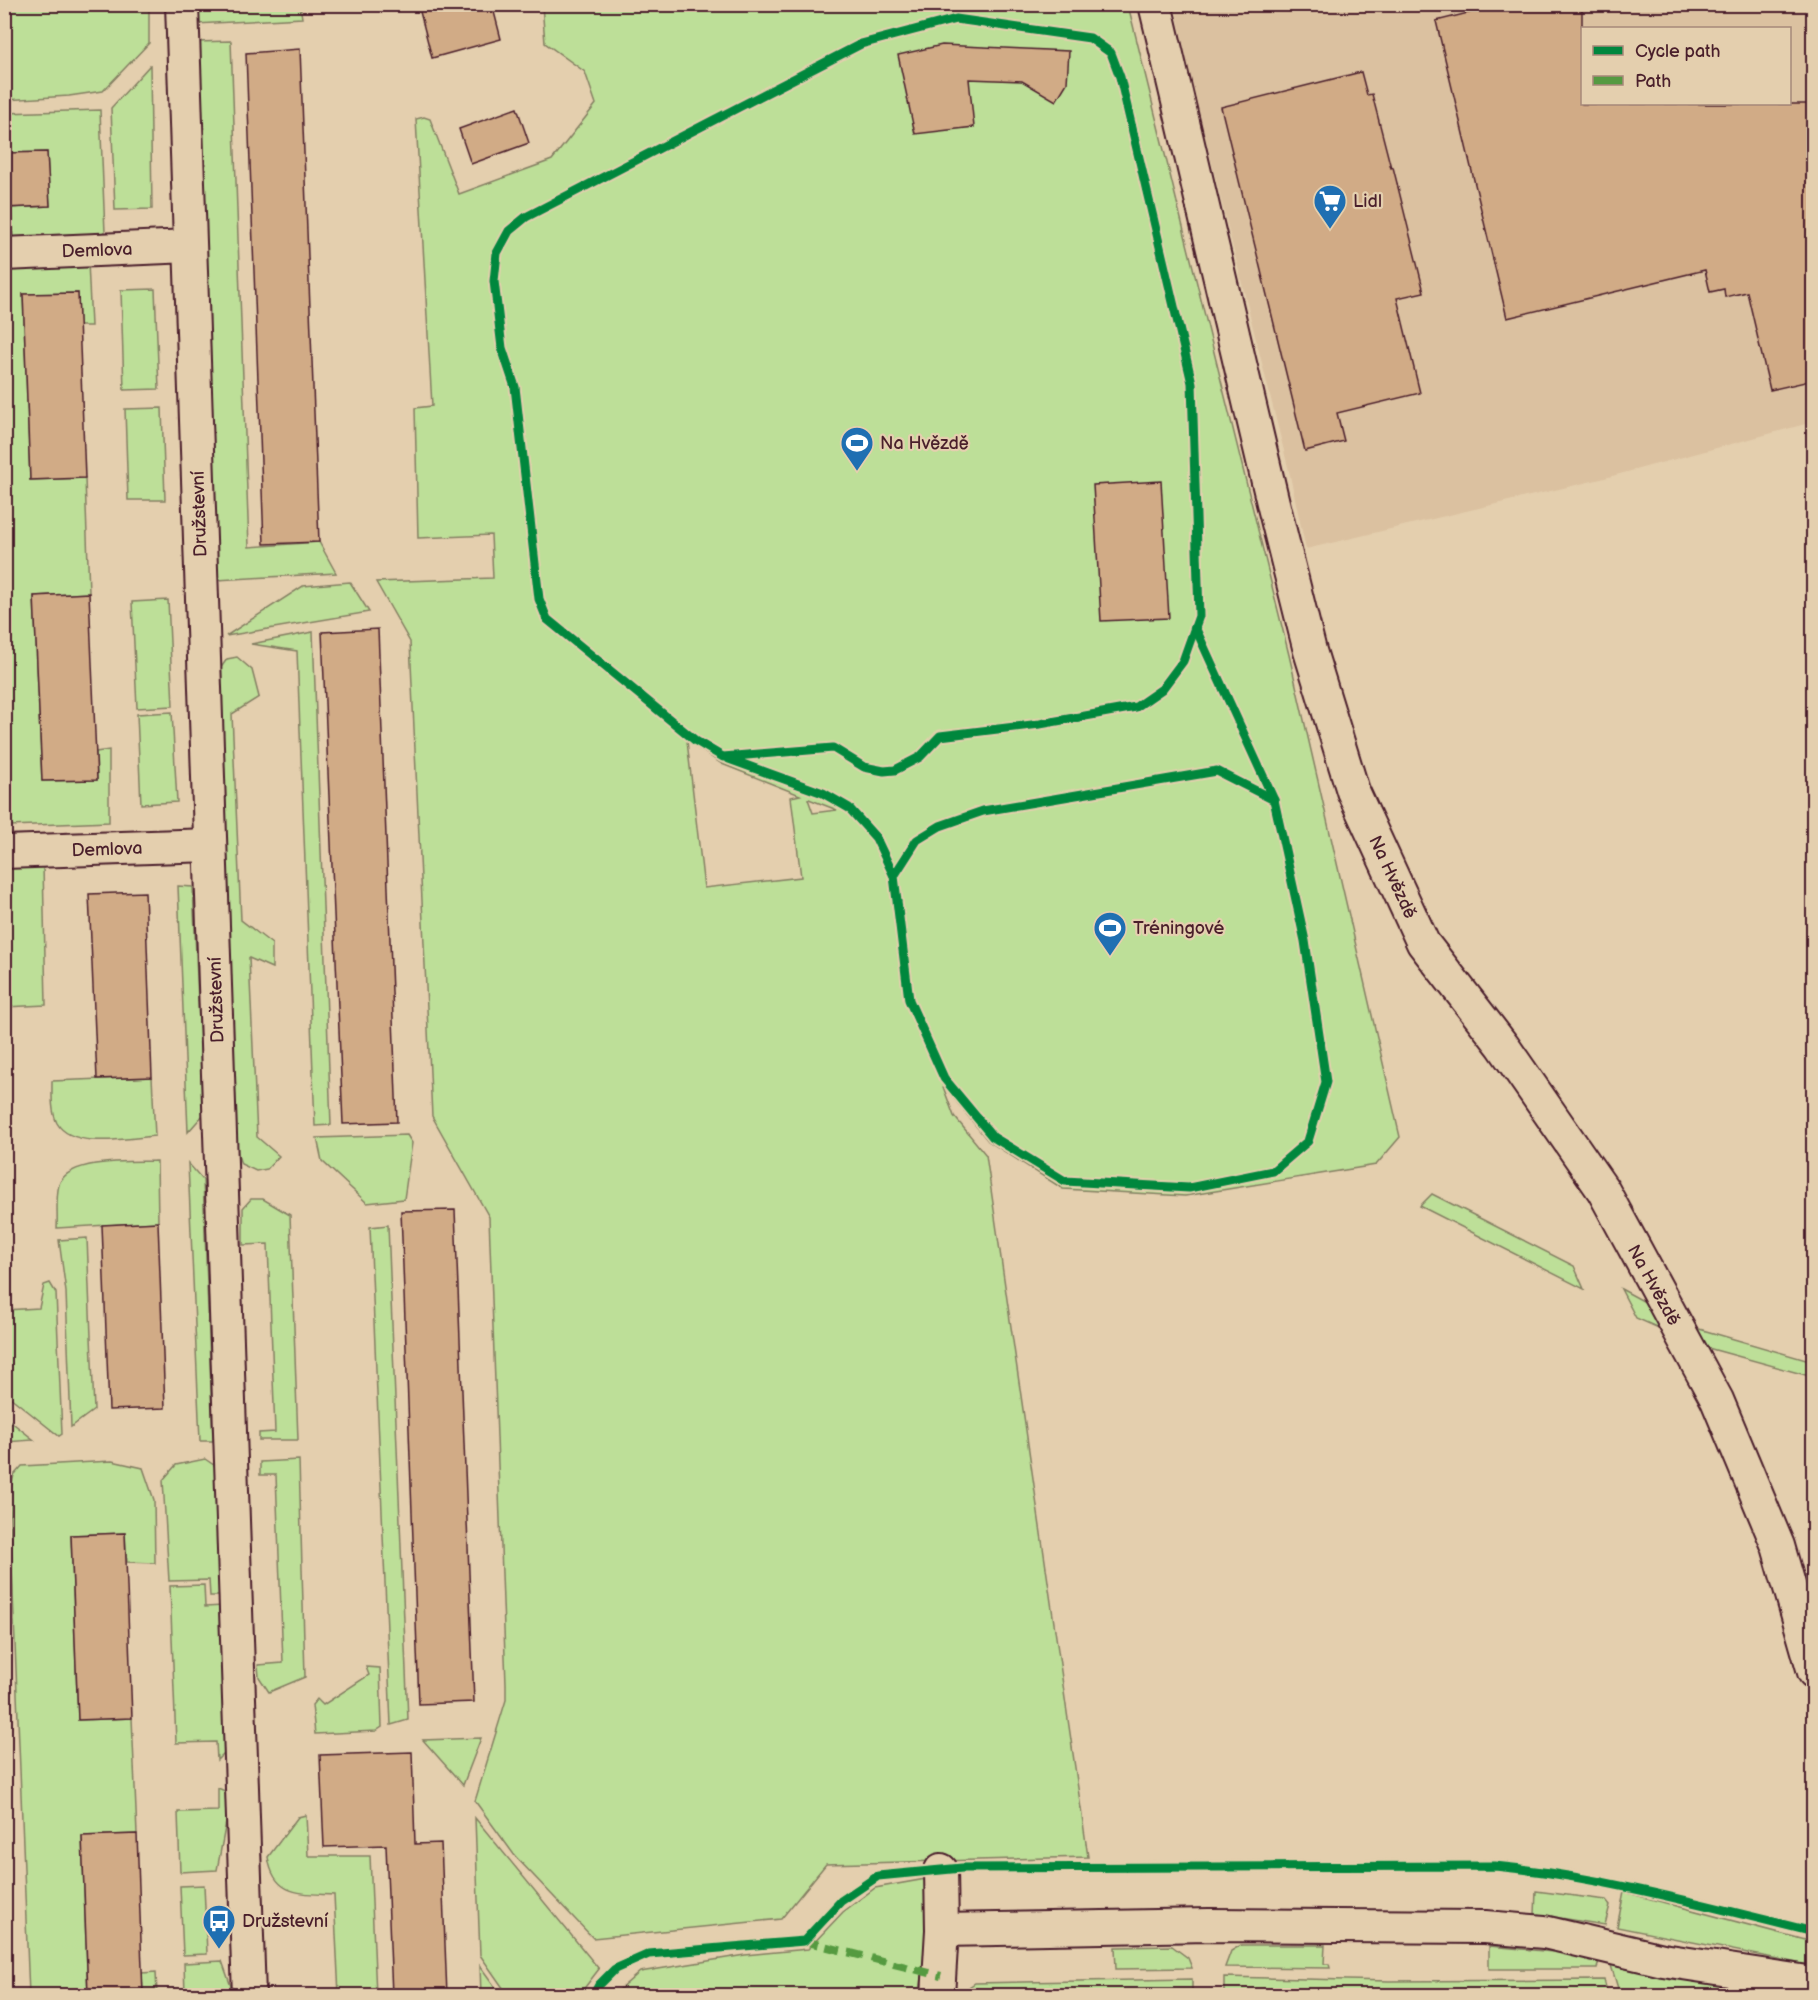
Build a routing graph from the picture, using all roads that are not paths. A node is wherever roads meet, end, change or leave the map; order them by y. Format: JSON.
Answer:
{"nodes":[{"id":1,"x":182,"y":4,"type":"edge"},
{"id":2,"x":1155,"y":4,"type":"edge"},
{"id":3,"x":190,"y":246,"type":"junction"},
{"id":4,"x":4,"y":254,"type":"edge"},
{"id":5,"x":210,"y":845,"type":"junction"},
{"id":6,"x":4,"y":852,"type":"edge"},
{"id":7,"x":1814,"y":1672,"type":"edge"},
{"id":8,"x":941,"y":1870,"type":"dead end"},
{"id":9,"x":942,"y":1930,"type":"junction"},
{"id":10,"x":1814,"y":1983,"type":"edge"},
{"id":11,"x":249,"y":1995,"type":"edge"},
{"id":12,"x":938,"y":1995,"type":"edge"}],
"edges":[{"from":1,"to":3,"type":"street","name":"Družstevní"},
{"from":2,"to":7,"type":"street","name":"Na Hvězdě"},
{"from":3,"to":4,"type":"street","name":"Demlova"},
{"from":3,"to":5,"type":"street","name":"Družstevní"},
{"from":5,"to":6,"type":"street","name":"Demlova"},
{"from":5,"to":11,"type":"street","name":"Družstevní"},
{"from":8,"to":9,"type":"street"},
{"from":9,"to":10,"type":"street"},
{"from":9,"to":12,"type":"street"}]}
